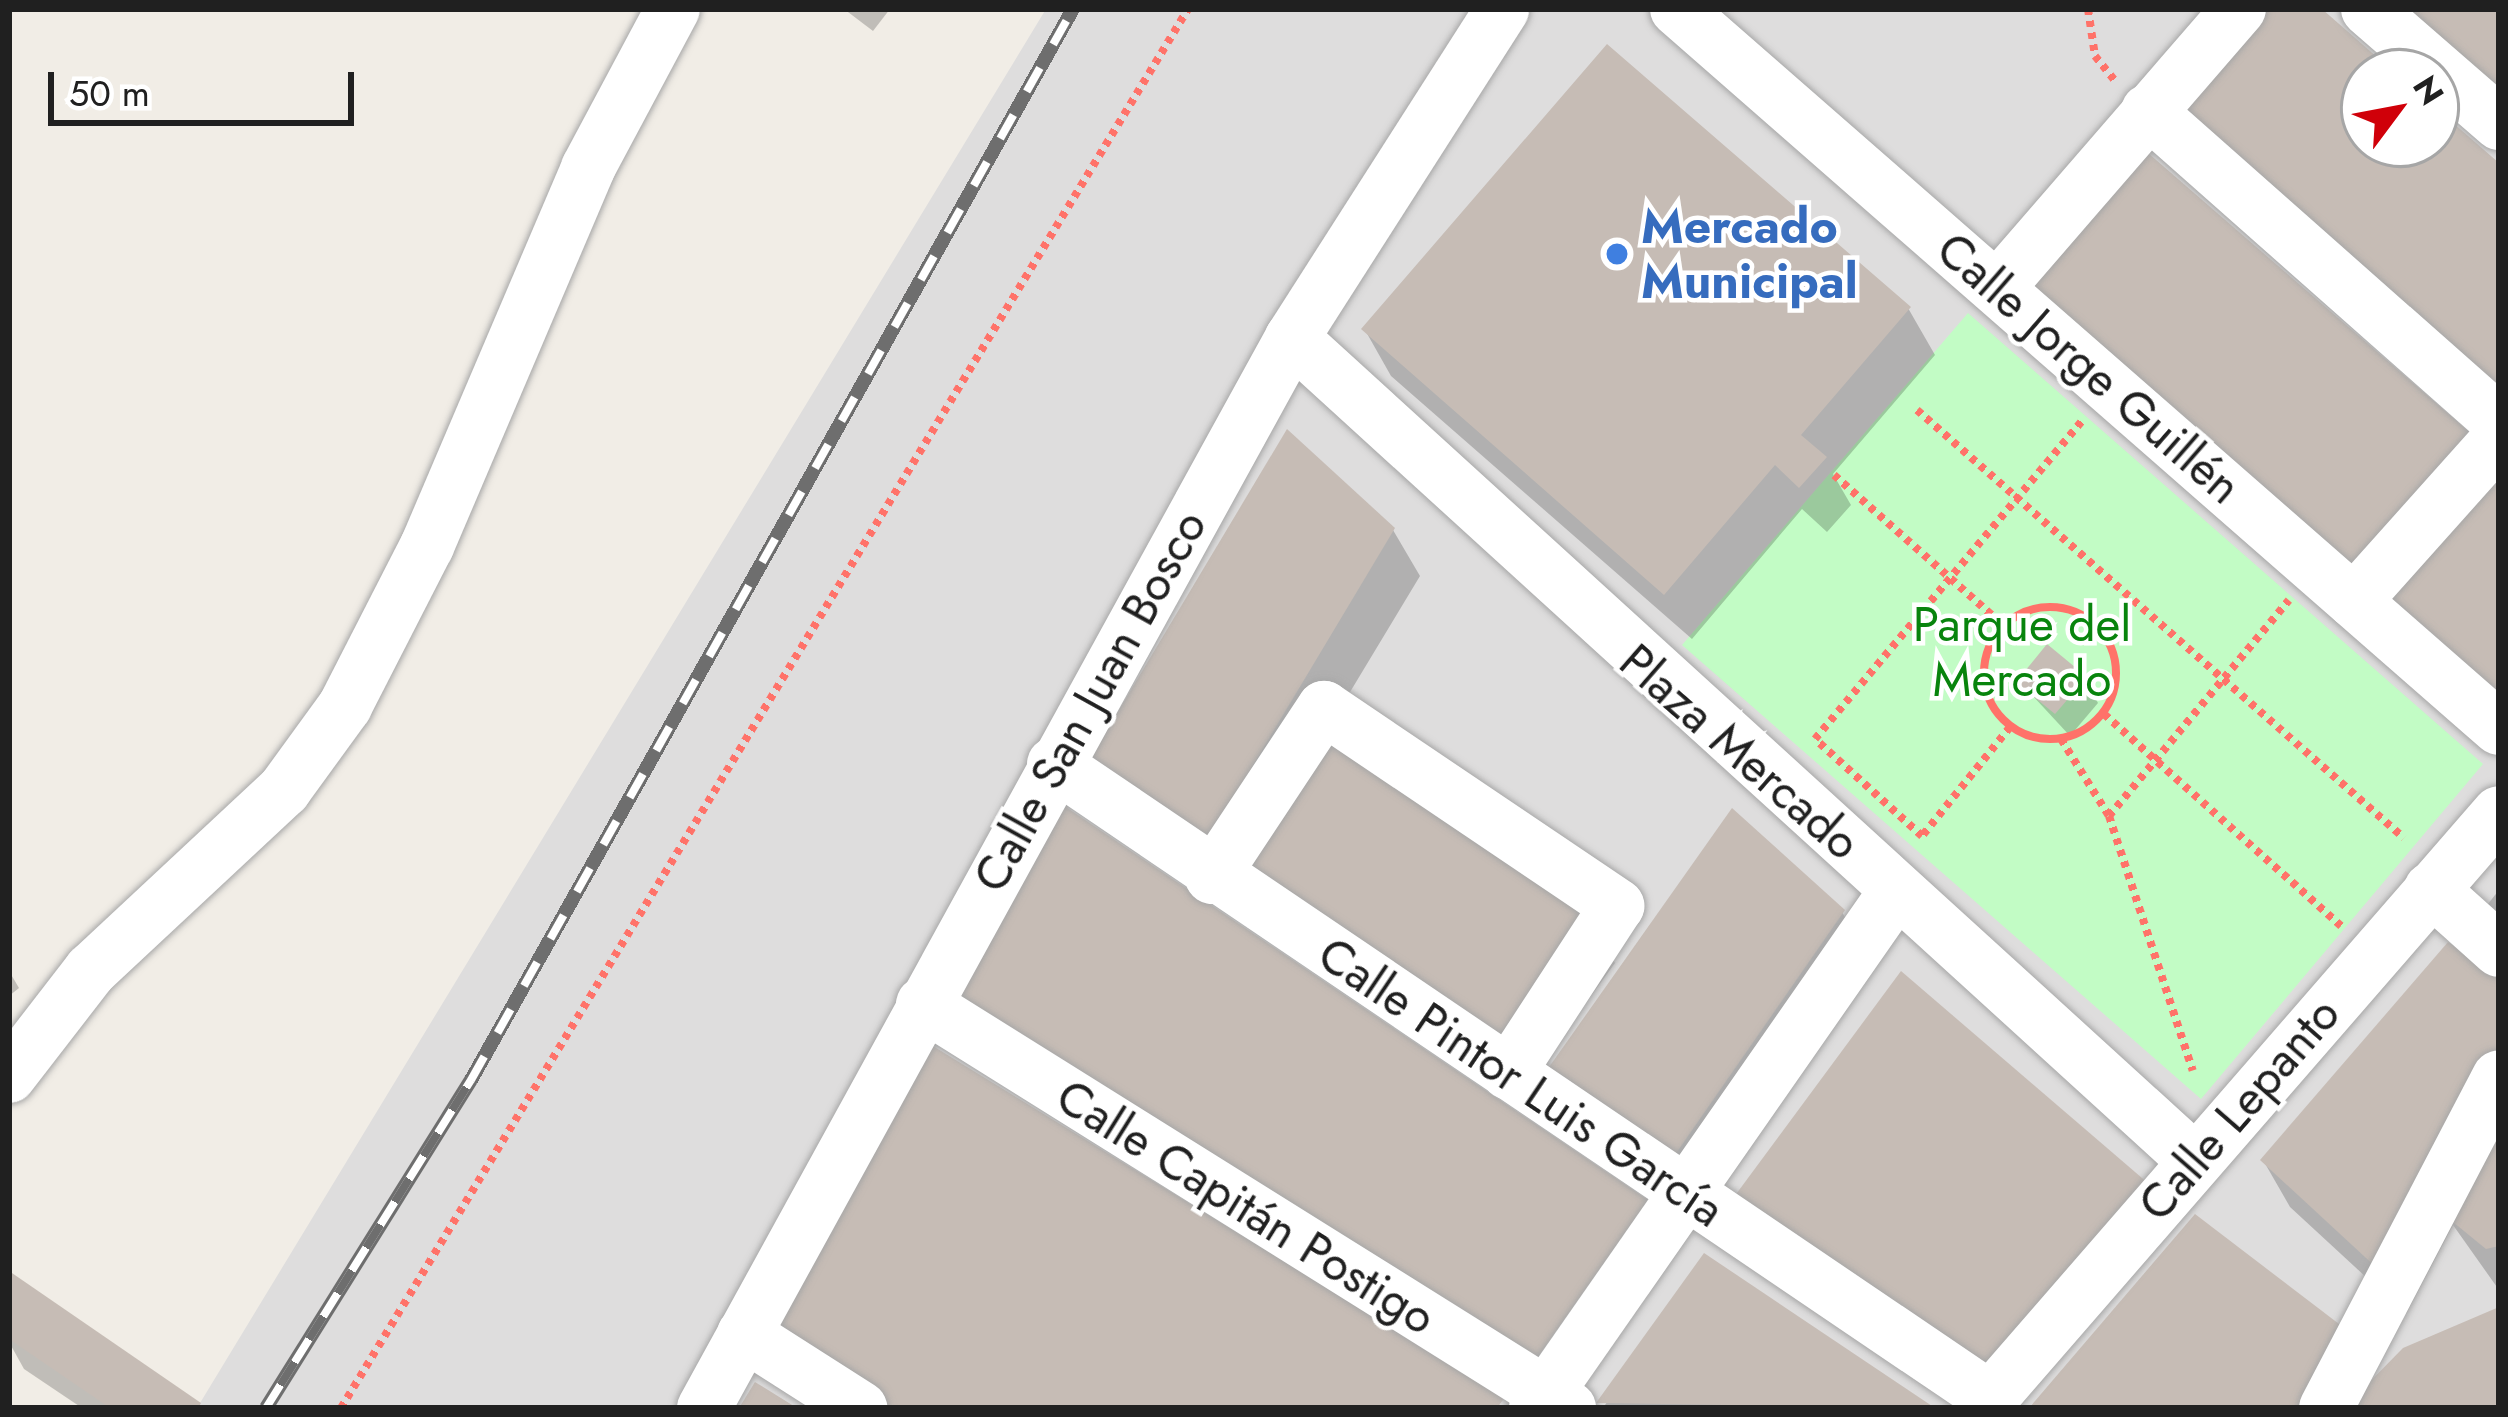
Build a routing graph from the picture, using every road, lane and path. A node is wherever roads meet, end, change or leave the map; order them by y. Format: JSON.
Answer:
{"nodes":[{"id":1,"x":1189,"y":9,"type":"edge"},
{"id":2,"x":1502,"y":9,"type":"edge"},
{"id":3,"x":1677,"y":9,"type":"edge"},
{"id":4,"x":2088,"y":9,"type":"edge"},
{"id":5,"x":2239,"y":9,"type":"edge"},
{"id":6,"x":2368,"y":9,"type":"edge"},
{"id":7,"x":652,"y":18,"type":"edge"},
{"id":8,"x":2148,"y":111,"type":"junction"},
{"id":9,"x":2499,"y":123,"type":"edge"},
{"id":10,"x":1998,"y":287,"type":"junction"},
{"id":11,"x":1292,"y":338,"type":"junction"},
{"id":12,"x":1917,"y":410,"type":"dead end"},
{"id":13,"x":2092,"y":410,"type":"dead end"},
{"id":14,"x":2499,"y":422,"type":"edge"},
{"id":15,"x":2499,"y":439,"type":"edge"},
{"id":16,"x":1834,"y":476,"type":"dead end"},
{"id":17,"x":2017,"y":499,"type":"junction"},
{"id":18,"x":1952,"y":577,"type":"junction"},
{"id":19,"x":2298,"y":590,"type":"dead end"},
{"id":20,"x":2354,"y":601,"type":"junction"},
{"id":21,"x":2003,"y":626,"type":"junction"},
{"id":22,"x":2224,"y":676,"type":"junction"},
{"id":23,"x":2104,"y":714,"type":"junction"},
{"id":24,"x":2010,"y":727,"type":"junction"},
{"id":25,"x":2499,"y":728,"type":"edge"},
{"id":26,"x":2061,"y":740,"type":"junction"},
{"id":27,"x":2152,"y":760,"type":"junction"},
{"id":28,"x":1054,"y":764,"type":"junction"},
{"id":29,"x":2499,"y":813,"type":"edge"},
{"id":30,"x":2109,"y":815,"type":"junction"},
{"id":31,"x":2404,"y":838,"type":"dead end"},
{"id":32,"x":1212,"y":877,"type":"junction"},
{"id":33,"x":2431,"y":889,"type":"junction"},
{"id":34,"x":1897,"y":890,"type":"junction"},
{"id":35,"x":2499,"y":950,"type":"edge"},
{"id":36,"x":2373,"y":955,"type":"junction"},
{"id":37,"x":923,"y":1004,"type":"junction"},
{"id":38,"x":2193,"y":1071,"type":"dead end"},
{"id":39,"x":1508,"y":1073,"type":"junction"},
{"id":40,"x":9,"y":1076,"type":"edge"},
{"id":41,"x":2499,"y":1077,"type":"edge"},
{"id":42,"x":2194,"y":1160,"type":"junction"},
{"id":43,"x":1688,"y":1191,"type":"junction"},
{"id":44,"x":744,"y":1334,"type":"junction"},
{"id":45,"x":1550,"y":1403,"type":"edge"},
{"id":46,"x":1986,"y":1403,"type":"edge"},
{"id":47,"x":340,"y":1408,"type":"edge"},
{"id":48,"x":704,"y":1408,"type":"edge"},
{"id":49,"x":860,"y":1408,"type":"edge"},
{"id":50,"x":2326,"y":1408,"type":"edge"}],
"edges":[{"from":1,"to":47,"type":"path"},
{"from":2,"to":11,"type":"street","name":"Calle San Juan Bosco"},
{"from":3,"to":10,"type":"street","name":"Calle Jorge Guillén"},
{"from":4,"to":8,"type":"path"},
{"from":5,"to":8,"type":"street"},
{"from":6,"to":9,"type":"street"},
{"from":7,"to":40,"type":"street"},
{"from":8,"to":10,"type":"street"},
{"from":8,"to":14,"type":"street"},
{"from":10,"to":20,"type":"street","name":"Calle Jorge Guillén"},
{"from":11,"to":28,"type":"street","name":"Calle San Juan Bosco"},
{"from":11,"to":34,"type":"street","name":"Plaza Mercado"},
{"from":12,"to":17,"type":"path"},
{"from":13,"to":17,"type":"path"},
{"from":15,"to":20,"type":"street"},
{"from":16,"to":18,"type":"path"},
{"from":17,"to":18,"type":"path"},
{"from":17,"to":22,"type":"path"},
{"from":18,"to":21,"type":"path"},
{"from":18,"to":24,"type":"path"},
{"from":19,"to":22,"type":"path"},
{"from":20,"to":25,"type":"street","name":"Calle Jorge Guillén"},
{"from":21,"to":23,"type":"path"},
{"from":21,"to":24,"type":"path"},
{"from":22,"to":27,"type":"path"},
{"from":22,"to":31,"type":"path"},
{"from":23,"to":26,"type":"path"},
{"from":23,"to":27,"type":"path"},
{"from":24,"to":26,"type":"path"},
{"from":26,"to":30,"type":"path"},
{"from":27,"to":30,"type":"path"},
{"from":27,"to":36,"type":"path"},
{"from":28,"to":32,"type":"street","name":"Calle Pintor Luis García"},
{"from":28,"to":37,"type":"street","name":"Calle San Juan Bosco"},
{"from":29,"to":33,"type":"street","name":"Calle Lepanto"},
{"from":30,"to":38,"type":"path"},
{"from":32,"to":39,"type":"street","name":"Calle Pintor Luis García"},
{"from":32,"to":39,"type":"street"},
{"from":33,"to":35,"type":"street"},
{"from":33,"to":36,"type":"street","name":"Calle Lepanto"},
{"from":34,"to":42,"type":"street","name":"Plaza Mercado"},
{"from":34,"to":43,"type":"street"},
{"from":36,"to":42,"type":"street","name":"Calle Lepanto"},
{"from":37,"to":44,"type":"street","name":"Calle San Juan Bosco"},
{"from":37,"to":45,"type":"street","name":"Calle Capitán Postigo"},
{"from":39,"to":43,"type":"street","name":"Calle Pintor Luis García"},
{"from":41,"to":50,"type":"street"},
{"from":42,"to":46,"type":"street","name":"Calle Lepanto"},
{"from":43,"to":45,"type":"street"},
{"from":43,"to":46,"type":"street","name":"Calle Pintor Luis García"},
{"from":44,"to":48,"type":"street","name":"Calle San Juan Bosco"},
{"from":44,"to":49,"type":"street"}]}
